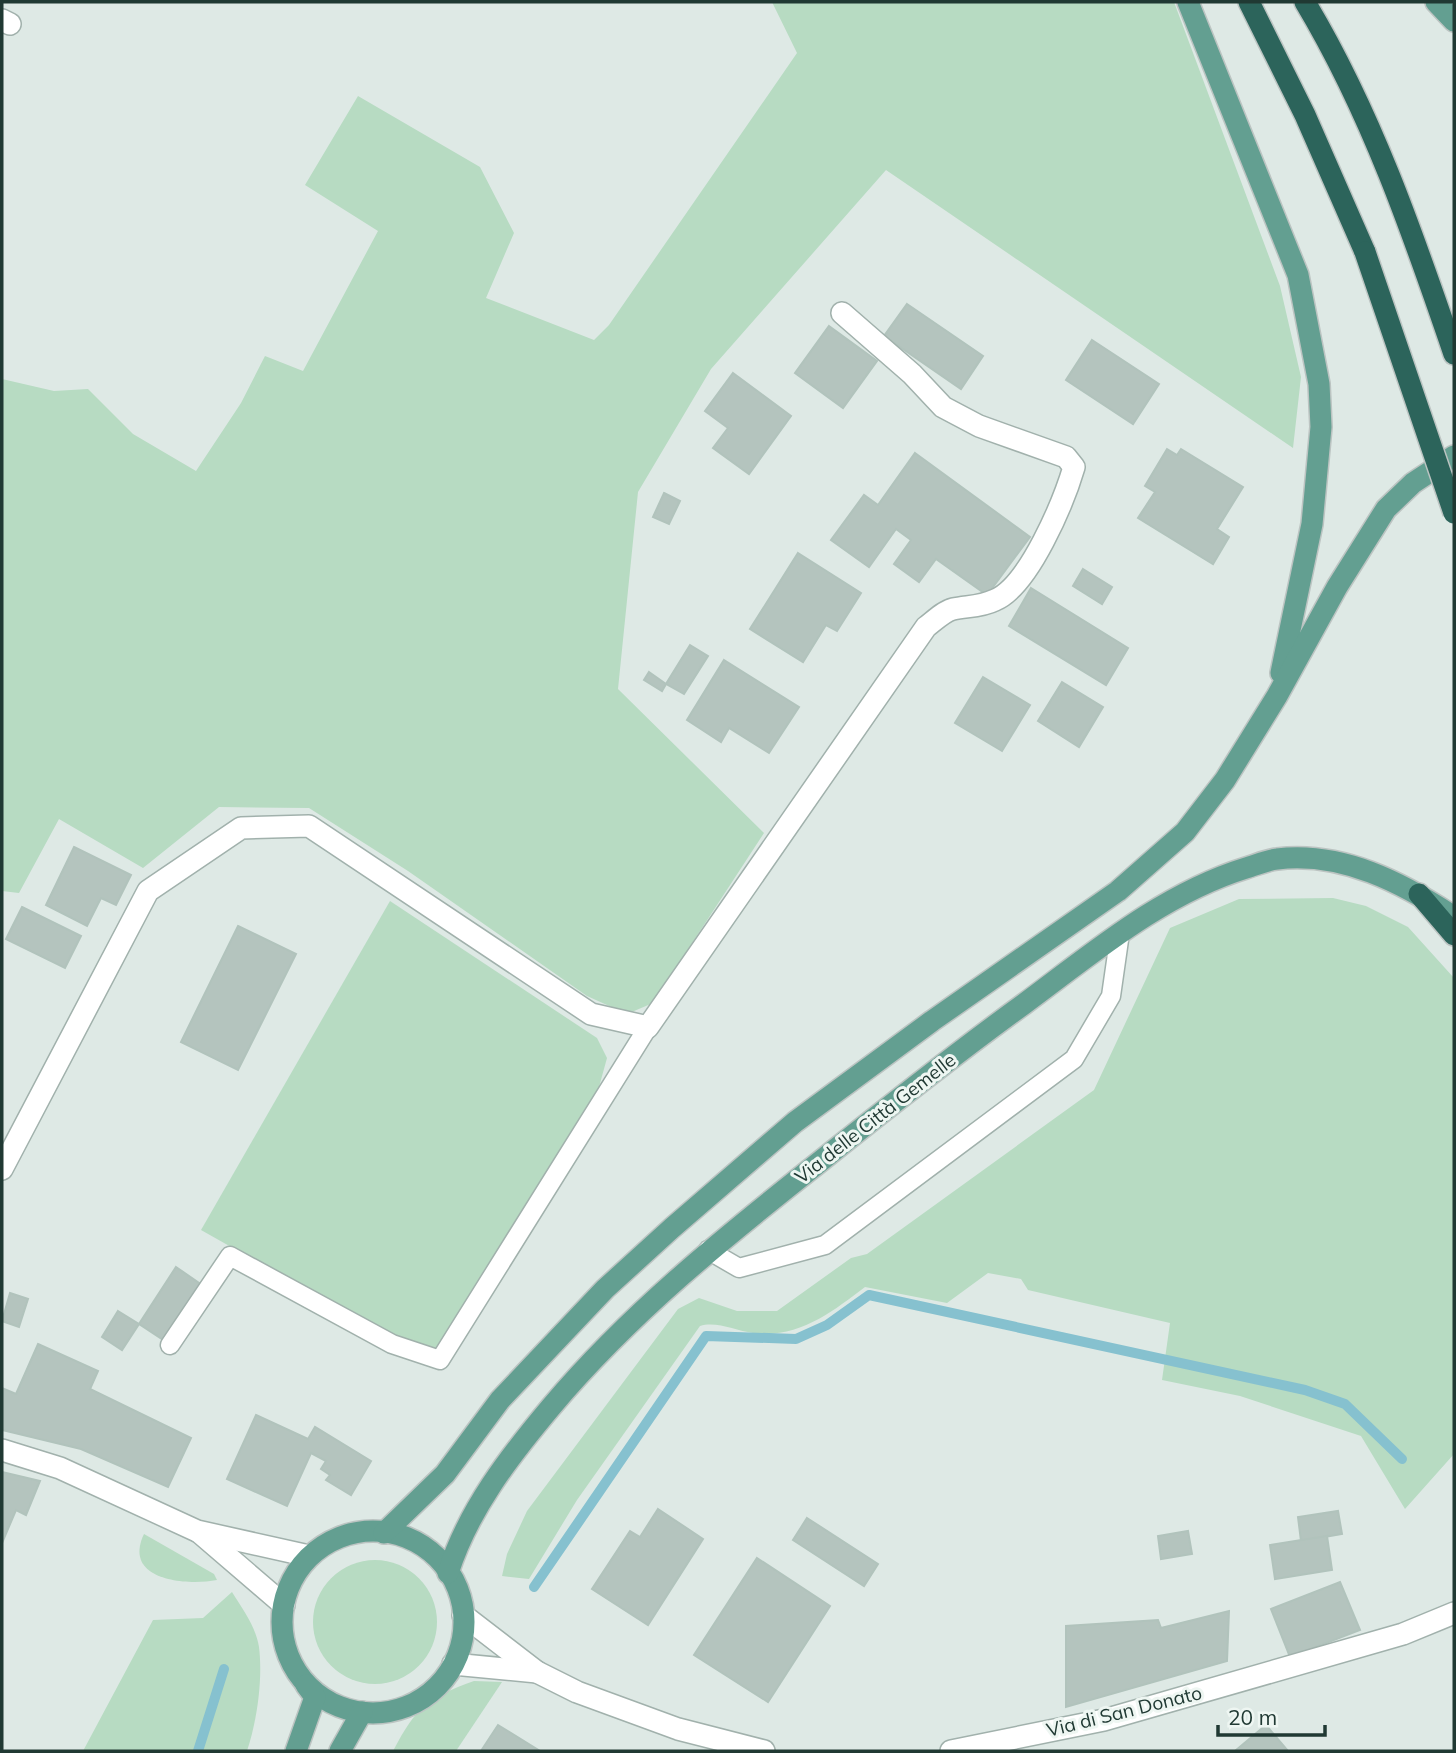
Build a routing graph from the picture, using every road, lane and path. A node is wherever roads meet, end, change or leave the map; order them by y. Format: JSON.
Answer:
{"nodes":[{"id":1,"x":1188,"y":2,"type":"edge"},
{"id":2,"x":1250,"y":2,"type":"edge"},
{"id":3,"x":1306,"y":2,"type":"edge"},
{"id":4,"x":1436,"y":2,"type":"edge"},
{"id":5,"x":1454,"y":21,"type":"edge"},
{"id":6,"x":842,"y":313,"type":"dead end"},
{"id":7,"x":1454,"y":354,"type":"edge"},
{"id":8,"x":1454,"y":456,"type":"edge"},
{"id":9,"x":1454,"y":513,"type":"edge"},
{"id":10,"x":1277,"y":696,"type":"junction"},
{"id":11,"x":1419,"y":894,"type":"junction"},
{"id":12,"x":1454,"y":917,"type":"edge"},
{"id":13,"x":1119,"y":933,"type":"junction"},
{"id":14,"x":1454,"y":935,"type":"edge"},
{"id":15,"x":648,"y":1027,"type":"junction"},
{"id":16,"x":2,"y":1169,"type":"edge"},
{"id":17,"x":708,"y":1250,"type":"junction"},
{"id":18,"x":170,"y":1345,"type":"dead end"},
{"id":19,"x":2,"y":1450,"type":"edge"},
{"id":20,"x":197,"y":1531,"type":"junction"},
{"id":21,"x":384,"y":1533,"type":"junction"},
{"id":22,"x":310,"y":1556,"type":"junction"},
{"id":23,"x":448,"y":1573,"type":"junction"},
{"id":24,"x":284,"y":1605,"type":"junction"},
{"id":25,"x":1454,"y":1613,"type":"edge"},
{"id":26,"x":463,"y":1615,"type":"junction"},
{"id":27,"x":453,"y":1664,"type":"junction"},
{"id":28,"x":537,"y":1672,"type":"junction"},
{"id":29,"x":306,"y":1685,"type":"junction"},
{"id":30,"x":362,"y":1712,"type":"junction"},
{"id":31,"x":728,"y":1746,"type":"edge"},
{"id":32,"x":296,"y":1751,"type":"edge"},
{"id":33,"x":340,"y":1751,"type":"edge"},
{"id":34,"x":764,"y":1751,"type":"edge"},
{"id":35,"x":951,"y":1751,"type":"edge"}],
"edges":[{"from":1,"to":10,"type":"main road"},
{"from":2,"to":9,"type":"highway","bridge":true},
{"from":3,"to":7,"type":"highway"},
{"from":4,"to":5,"type":"main road"},
{"from":6,"to":15,"type":"street"},
{"from":8,"to":10,"type":"main road"},
{"from":10,"to":21,"type":"main road"},
{"from":11,"to":12,"type":"main road","name":"Via delle Città Gemelle"},
{"from":11,"to":13,"type":"main road","name":"Via delle Città Gemelle"},
{"from":11,"to":14,"type":"highway"},
{"from":13,"to":17,"type":"main road","name":"Via delle Città Gemelle"},
{"from":13,"to":17,"type":"lane"},
{"from":15,"to":16,"type":"street"},
{"from":15,"to":18,"type":"lane"},
{"from":17,"to":23,"type":"main road","name":"Via delle Città Gemelle"},
{"from":19,"to":20,"type":"street"},
{"from":20,"to":22,"type":"street"},
{"from":20,"to":24,"type":"street"},
{"from":21,"to":22,"type":"main road"},
{"from":21,"to":23,"type":"main road"},
{"from":22,"to":24,"type":"main road"},
{"from":23,"to":26,"type":"main road"},
{"from":24,"to":29,"type":"main road"},
{"from":25,"to":35,"type":"street","name":"Via di San Donato"},
{"from":26,"to":27,"type":"main road"},
{"from":26,"to":28,"type":"street"},
{"from":27,"to":28,"type":"street"},
{"from":27,"to":30,"type":"main road"},
{"from":28,"to":31,"type":"street"},
{"from":29,"to":30,"type":"main road"},
{"from":29,"to":32,"type":"main road"},
{"from":30,"to":33,"type":"main road"},
{"from":31,"to":34,"type":"street"}]}
